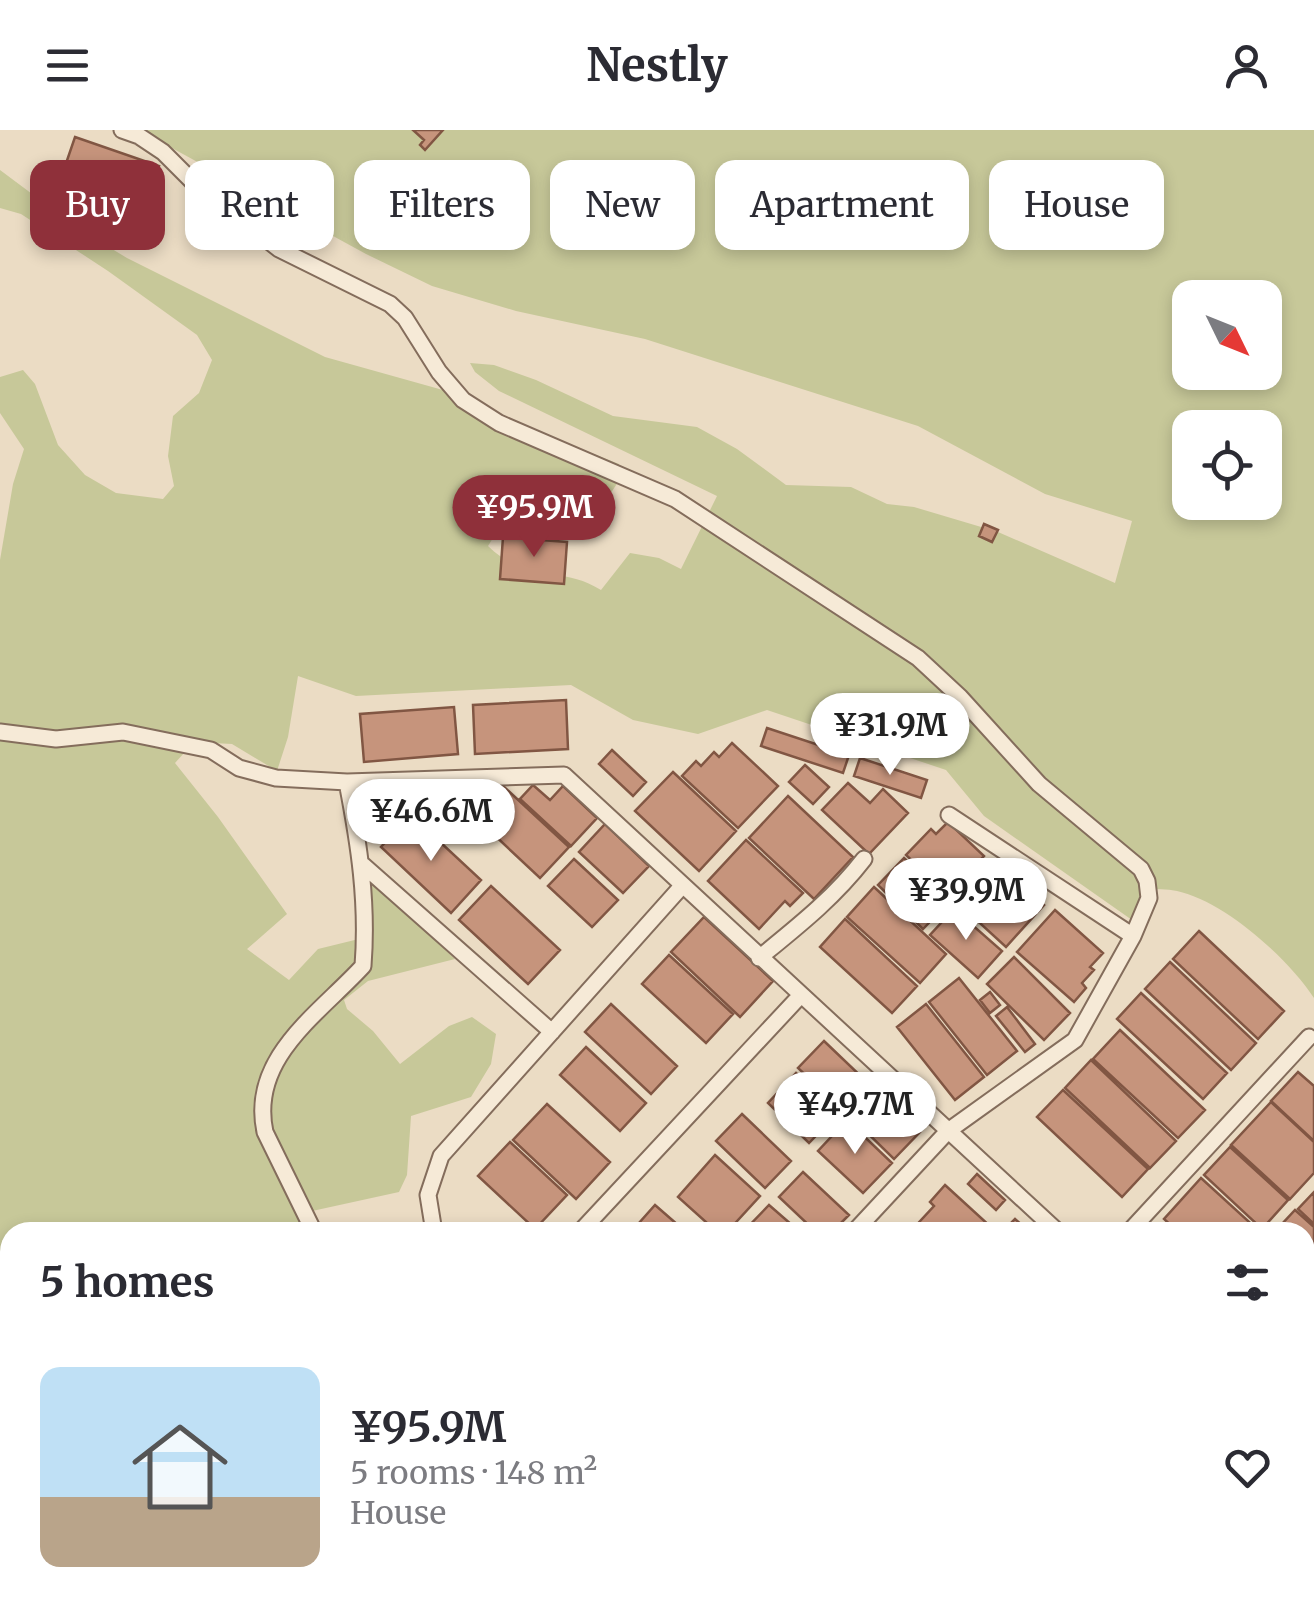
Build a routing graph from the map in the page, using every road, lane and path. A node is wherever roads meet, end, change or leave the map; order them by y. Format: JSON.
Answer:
{"nodes":[{"id":1,"x":122,"y":130,"type":"edge"},
{"id":2,"x":0,"y":732,"type":"edge"},
{"id":3,"x":347,"y":782,"type":"junction"},
{"id":4,"x":949,"y":816,"type":"dead end"},
{"id":5,"x":864,"y":859,"type":"dead end"},
{"id":6,"x":363,"y":865,"type":"junction"},
{"id":7,"x":682,"y":886,"type":"junction"},
{"id":8,"x":1133,"y":936,"type":"junction"},
{"id":9,"x":759,"y":958,"type":"junction"},
{"id":10,"x":800,"y":996,"type":"junction"},
{"id":11,"x":552,"y":1032,"type":"junction"},
{"id":12,"x":1309,"y":1037,"type":"dead end"},
{"id":13,"x":948,"y":1131,"type":"junction"},
{"id":14,"x":309,"y":1222,"type":"edge"},
{"id":15,"x":432,"y":1222,"type":"edge"},
{"id":16,"x":589,"y":1222,"type":"edge"},
{"id":17,"x":863,"y":1222,"type":"edge"},
{"id":18,"x":1047,"y":1222,"type":"edge"},
{"id":19,"x":1139,"y":1222,"type":"edge"}],
"edges":[{"from":1,"to":8,"type":"street"},
{"from":2,"to":3,"type":"street"},
{"from":3,"to":6,"type":"street"},
{"from":3,"to":7,"type":"street"},
{"from":4,"to":8,"type":"street"},
{"from":5,"to":9,"type":"street"},
{"from":6,"to":11,"type":"street"},
{"from":6,"to":14,"type":"street"},
{"from":7,"to":9,"type":"street"},
{"from":7,"to":11,"type":"street"},
{"from":8,"to":13,"type":"street"},
{"from":9,"to":10,"type":"street"},
{"from":10,"to":13,"type":"street"},
{"from":10,"to":16,"type":"street"},
{"from":11,"to":15,"type":"street"},
{"from":12,"to":19,"type":"street"},
{"from":13,"to":17,"type":"street"},
{"from":13,"to":18,"type":"street"}]}
